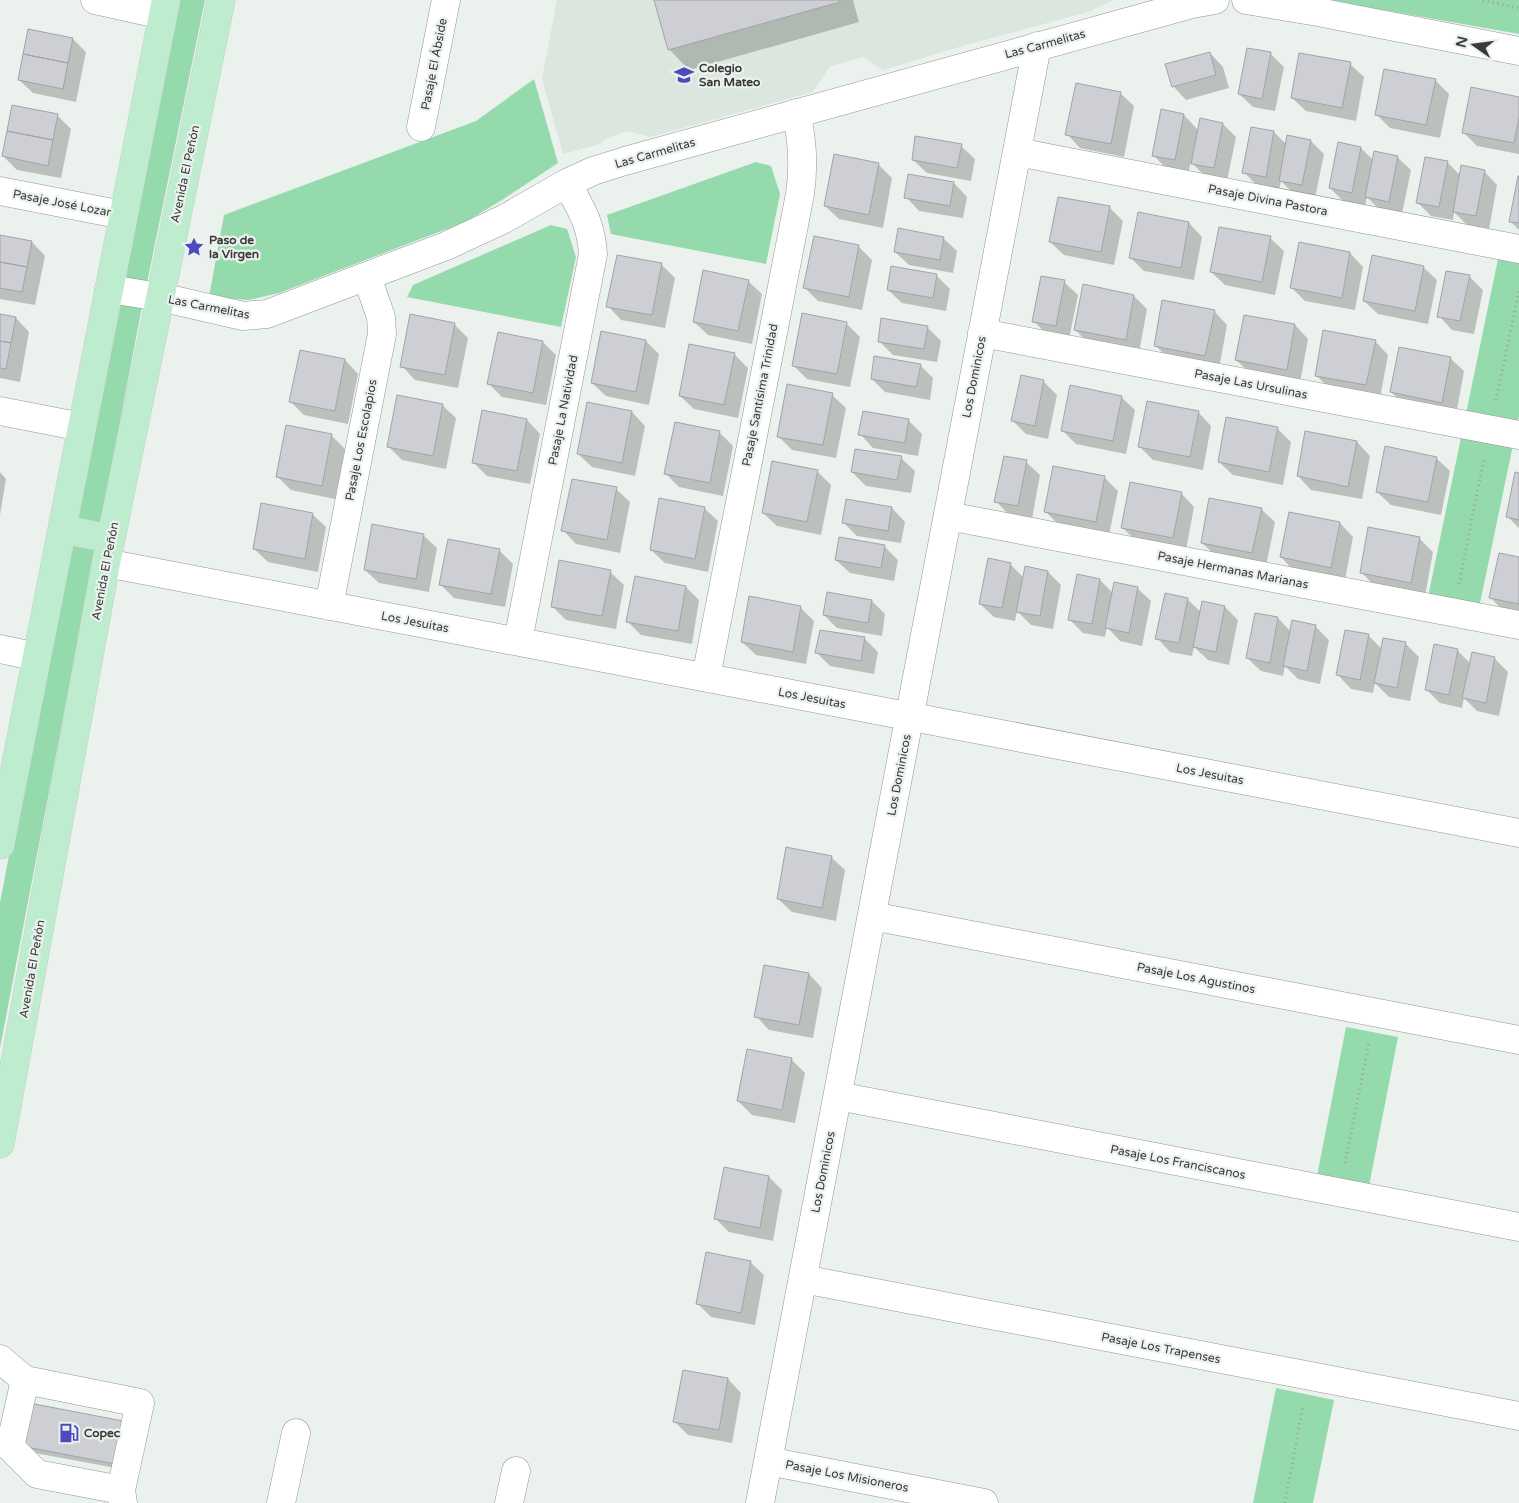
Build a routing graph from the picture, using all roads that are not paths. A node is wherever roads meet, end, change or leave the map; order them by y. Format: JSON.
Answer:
{"nodes":[{"id":1,"x":221,"y":0,"type":"edge"},
{"id":2,"x":446,"y":0,"type":"edge"},
{"id":3,"x":1216,"y":0,"type":"edge"},
{"id":4,"x":1246,"y":0,"type":"edge"},
{"id":5,"x":107,"y":2,"type":"edge"},
{"id":6,"x":164,"y":7,"type":"edge"},
{"id":7,"x":1037,"y":46,"type":"junction"},
{"id":8,"x":1519,"y":51,"type":"edge"},
{"id":9,"x":796,"y":113,"type":"junction"},
{"id":10,"x":421,"y":127,"type":"dead end"},
{"id":11,"x":1017,"y":152,"type":"junction"},
{"id":12,"x":567,"y":183,"type":"junction"},
{"id":13,"x":0,"y":191,"type":"edge"},
{"id":14,"x":123,"y":215,"type":"junction"},
{"id":15,"x":1519,"y":249,"type":"edge"},
{"id":16,"x":367,"y":277,"type":"junction"},
{"id":17,"x":109,"y":289,"type":"junction"},
{"id":18,"x":160,"y":297,"type":"junction"},
{"id":19,"x":982,"y":333,"type":"junction"},
{"id":20,"x":0,"y":411,"type":"edge"},
{"id":21,"x":82,"y":427,"type":"junction"},
{"id":22,"x":1519,"y":435,"type":"edge"},
{"id":23,"x":948,"y":516,"type":"junction"},
{"id":24,"x":62,"y":529,"type":"junction"},
{"id":25,"x":108,"y":551,"type":"junction"},
{"id":26,"x":329,"y":606,"type":"junction"},
{"id":27,"x":1519,"y":625,"type":"edge"},
{"id":28,"x":518,"y":642,"type":"junction"},
{"id":29,"x":0,"y":649,"type":"edge"},
{"id":30,"x":37,"y":657,"type":"junction"},
{"id":31,"x":706,"y":677,"type":"junction"},
{"id":32,"x":910,"y":716,"type":"junction"},
{"id":33,"x":1519,"y":833,"type":"edge"},
{"id":34,"x":0,"y":844,"type":"edge"},
{"id":35,"x":872,"y":916,"type":"junction"},
{"id":36,"x":1519,"y":1040,"type":"edge"},
{"id":37,"x":838,"y":1096,"type":"junction"},
{"id":38,"x":0,"y":1144,"type":"edge"},
{"id":39,"x":1519,"y":1227,"type":"edge"},
{"id":40,"x":803,"y":1279,"type":"junction"},
{"id":41,"x":0,"y":1359,"type":"edge"},
{"id":42,"x":24,"y":1380,"type":"junction"},
{"id":43,"x":1519,"y":1416,"type":"edge"},
{"id":44,"x":296,"y":1433,"type":"dead end"},
{"id":45,"x":5,"y":1448,"type":"edge"},
{"id":46,"x":768,"y":1461,"type":"junction"},
{"id":47,"x":516,"y":1471,"type":"dead end"},
{"id":48,"x":76,"y":1493,"type":"edge"},
{"id":49,"x":122,"y":1496,"type":"edge"},
{"id":50,"x":281,"y":1503,"type":"edge"},
{"id":51,"x":509,"y":1503,"type":"edge"},
{"id":52,"x":760,"y":1503,"type":"edge"},
{"id":53,"x":984,"y":1503,"type":"edge"}],
"edges":[{"from":1,"to":18,"type":"main road","name":"Avenida El Peñón"},
{"from":2,"to":10,"type":"street","name":"Pasaje El Ábside"},
{"from":3,"to":7,"type":"street","name":"Las Carmelitas"},
{"from":4,"to":8,"type":"street"},
{"from":5,"to":6,"type":"street"},
{"from":6,"to":14,"type":"main road"},
{"from":7,"to":9,"type":"street","name":"Las Carmelitas"},
{"from":7,"to":11,"type":"street","name":"Los Dominicos"},
{"from":9,"to":12,"type":"street","name":"Las Carmelitas"},
{"from":9,"to":31,"type":"street","name":"Pasaje Santísima Trinidad"},
{"from":11,"to":15,"type":"street","name":"Pasaje Divina Pastora"},
{"from":11,"to":19,"type":"street","name":"Los Dominicos"},
{"from":12,"to":16,"type":"street","name":"Las Carmelitas"},
{"from":12,"to":28,"type":"street","name":"Pasaje La Natividad"},
{"from":13,"to":14,"type":"street","name":"Pasaje José Lozar"},
{"from":14,"to":17,"type":"main road"},
{"from":16,"to":18,"type":"street","name":"Las Carmelitas"},
{"from":16,"to":26,"type":"street","name":"Pasaje Los Escolapios"},
{"from":17,"to":18,"type":"street","name":"Las Carmelitas"},
{"from":17,"to":21,"type":"main road"},
{"from":18,"to":25,"type":"main road","name":"Avenida El Peñón"},
{"from":19,"to":22,"type":"street","name":"Pasaje Las Ursulinas"},
{"from":19,"to":23,"type":"street","name":"Los Dominicos"},
{"from":20,"to":21,"type":"street"},
{"from":21,"to":24,"type":"main road"},
{"from":23,"to":27,"type":"street","name":"Pasaje Hermanas Marianas"},
{"from":23,"to":32,"type":"street","name":"Los Dominicos"},
{"from":24,"to":25,"type":"main road"},
{"from":24,"to":30,"type":"main road"},
{"from":25,"to":26,"type":"street","name":"Los Jesuitas"},
{"from":25,"to":38,"type":"main road","name":"Avenida El Peñón"},
{"from":26,"to":28,"type":"street","name":"Los Jesuitas"},
{"from":28,"to":31,"type":"street","name":"Los Jesuitas"},
{"from":29,"to":30,"type":"street"},
{"from":30,"to":34,"type":"main road"},
{"from":31,"to":32,"type":"street","name":"Los Jesuitas"},
{"from":32,"to":33,"type":"street","name":"Los Jesuitas"},
{"from":32,"to":35,"type":"street","name":"Los Dominicos"},
{"from":35,"to":36,"type":"street","name":"Pasaje Los Agustinos"},
{"from":35,"to":37,"type":"street","name":"Los Dominicos"},
{"from":37,"to":39,"type":"street","name":"Pasaje Los Franciscanos"},
{"from":37,"to":40,"type":"street","name":"Los Dominicos"},
{"from":40,"to":43,"type":"street","name":"Pasaje Los Trapenses"},
{"from":40,"to":46,"type":"street","name":"Los Dominicos"},
{"from":41,"to":42,"type":"street"},
{"from":42,"to":45,"type":"street"},
{"from":42,"to":49,"type":"street"},
{"from":44,"to":50,"type":"street"},
{"from":45,"to":48,"type":"street"},
{"from":46,"to":52,"type":"street","name":"Los Dominicos"},
{"from":46,"to":53,"type":"street","name":"Pasaje Los Misioneros"},
{"from":47,"to":51,"type":"street"},
{"from":48,"to":49,"type":"street"}]}
